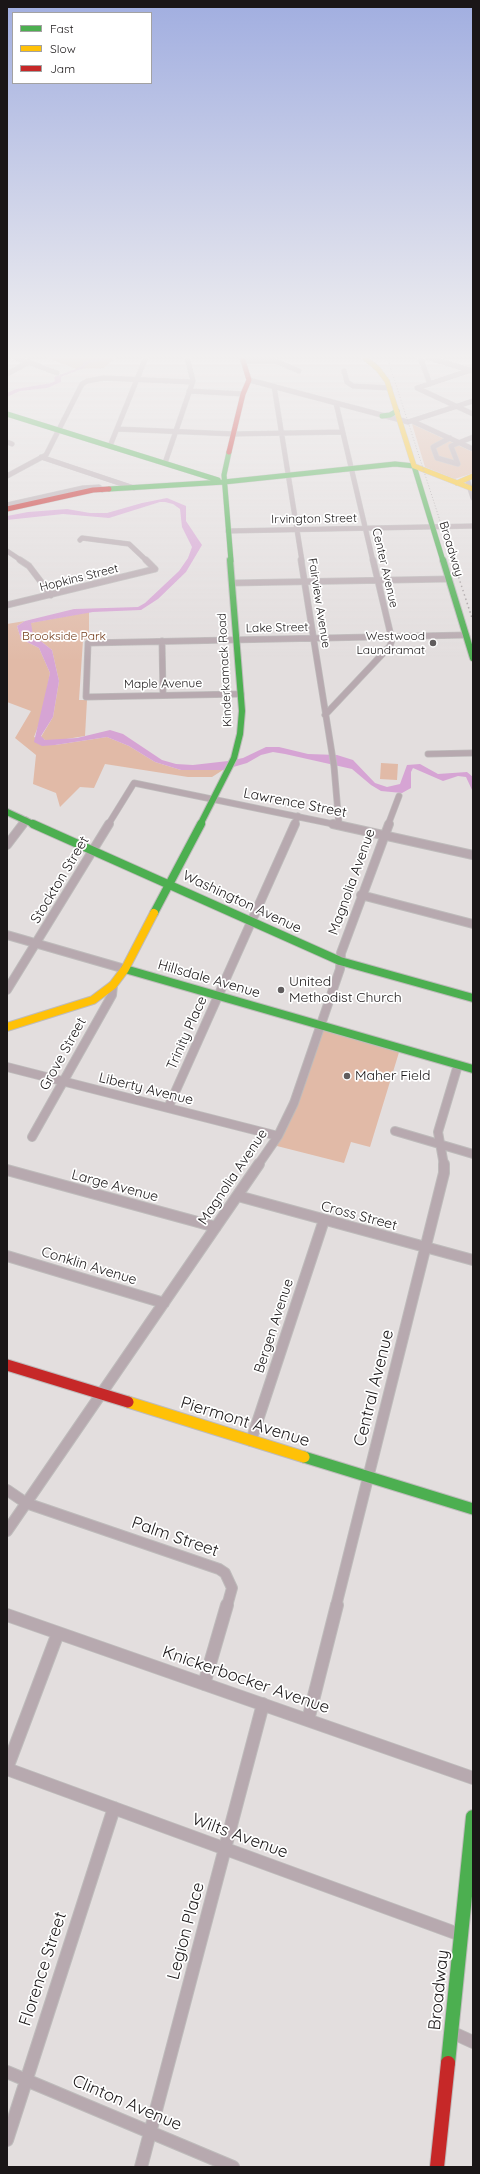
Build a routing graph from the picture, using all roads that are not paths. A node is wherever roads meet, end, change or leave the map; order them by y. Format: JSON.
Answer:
{"nodes":[{"id":1,"x":41,"y":458,"type":"edge"},
{"id":2,"x":42,"y":458,"type":"edge"},
{"id":3,"x":153,"y":458,"type":"edge"},
{"id":4,"x":166,"y":458,"type":"edge"},
{"id":5,"x":228,"y":458,"type":"edge"},
{"id":6,"x":286,"y":458,"type":"edge"},
{"id":7,"x":348,"y":458,"type":"edge"},
{"id":8,"x":412,"y":458,"type":"edge"},
{"id":9,"x":439,"y":458,"type":"edge"},
{"id":10,"x":456,"y":458,"type":"edge"},
{"id":11,"x":165,"y":462,"type":"junction"},
{"id":12,"x":414,"y":466,"type":"junction"},
{"id":13,"x":183,"y":468,"type":"junction"},
{"id":14,"x":351,"y":469,"type":"junction"},
{"id":15,"x":438,"y":475,"type":"junction"},
{"id":16,"x":7,"y":476,"type":"edge"},
{"id":17,"x":288,"y":476,"type":"junction"},
{"id":18,"x":418,"y":479,"type":"junction"},
{"id":19,"x":109,"y":480,"type":"junction"},
{"id":20,"x":224,"y":482,"type":"junction"},
{"id":21,"x":471,"y":483,"type":"edge"},
{"id":22,"x":176,"y":485,"type":"junction"},
{"id":23,"x":100,"y":488,"type":"junction"},
{"id":24,"x":134,"y":488,"type":"junction"},
{"id":25,"x":473,"y":498,"type":"edge"},
{"id":26,"x":7,"y":505,"type":"edge"},
{"id":27,"x":7,"y":509,"type":"edge"},
{"id":28,"x":473,"y":526,"type":"edge"},
{"id":29,"x":432,"y":527,"type":"junction"},
{"id":30,"x":365,"y":528,"type":"junction"},
{"id":31,"x":296,"y":529,"type":"junction"},
{"id":32,"x":228,"y":531,"type":"junction"},
{"id":33,"x":80,"y":540,"type":"dead end"},
{"id":34,"x":7,"y":551,"type":"edge"},
{"id":35,"x":448,"y":579,"type":"junction"},
{"id":36,"x":378,"y":580,"type":"junction"},
{"id":37,"x":305,"y":582,"type":"junction"},
{"id":38,"x":232,"y":583,"type":"junction"},
{"id":39,"x":51,"y":595,"type":"junction"},
{"id":40,"x":7,"y":605,"type":"edge"},
{"id":41,"x":466,"y":635,"type":"junction"},
{"id":42,"x":391,"y":637,"type":"junction"},
{"id":43,"x":314,"y":638,"type":"junction"},
{"id":44,"x":236,"y":640,"type":"junction"},
{"id":45,"x":162,"y":641,"type":"junction"},
{"id":46,"x":473,"y":658,"type":"edge"},
{"id":47,"x":240,"y":694,"type":"junction"},
{"id":48,"x":163,"y":695,"type":"junction"},
{"id":49,"x":86,"y":697,"type":"joint"},
{"id":50,"x":326,"y":715,"type":"junction"},
{"id":51,"x":473,"y":753,"type":"edge"},
{"id":52,"x":428,"y":754,"type":"dead end"},
{"id":53,"x":134,"y":783,"type":"joint"},
{"id":54,"x":399,"y":796,"type":"dead end"},
{"id":55,"x":214,"y":799,"type":"junction"},
{"id":56,"x":7,"y":812,"type":"edge"},
{"id":57,"x":298,"y":816,"type":"junction"},
{"id":58,"x":26,"y":820,"type":"junction"},
{"id":59,"x":339,"y":825,"type":"junction"},
{"id":60,"x":384,"y":834,"type":"junction"},
{"id":61,"x":7,"y":845,"type":"edge"},
{"id":62,"x":93,"y":850,"type":"junction"},
{"id":63,"x":473,"y":855,"type":"edge"},
{"id":64,"x":169,"y":884,"type":"junction"},
{"id":65,"x":361,"y":895,"type":"junction"},
{"id":66,"x":251,"y":922,"type":"junction"},
{"id":67,"x":473,"y":924,"type":"edge"},
{"id":68,"x":7,"y":935,"type":"edge"},
{"id":69,"x":36,"y":944,"type":"junction"},
{"id":70,"x":340,"y":961,"type":"junction"},
{"id":71,"x":125,"y":969,"type":"junction"},
{"id":72,"x":113,"y":985,"type":"junction"},
{"id":73,"x":7,"y":990,"type":"edge"},
{"id":74,"x":217,"y":996,"type":"junction"},
{"id":75,"x":473,"y":998,"type":"edge"},
{"id":76,"x":93,"y":1000,"type":"junction"},
{"id":77,"x":102,"y":1012,"type":"junction"},
{"id":78,"x":7,"y":1026,"type":"edge"},
{"id":79,"x":320,"y":1027,"type":"junction"},
{"id":80,"x":458,"y":1065,"type":"junction"},
{"id":81,"x":7,"y":1067,"type":"edge"},
{"id":82,"x":473,"y":1069,"type":"edge"},
{"id":83,"x":62,"y":1081,"type":"junction"},
{"id":84,"x":168,"y":1108,"type":"junction"},
{"id":85,"x":395,"y":1131,"type":"dead end"},
{"id":86,"x":32,"y":1136,"type":"dead end"},
{"id":87,"x":278,"y":1136,"type":"junction"},
{"id":88,"x":438,"y":1143,"type":"junction"},
{"id":89,"x":473,"y":1154,"type":"edge"},
{"id":90,"x":7,"y":1170,"type":"edge"},
{"id":91,"x":238,"y":1196,"type":"junction"},
{"id":92,"x":324,"y":1220,"type":"junction"},
{"id":93,"x":216,"y":1227,"type":"junction"},
{"id":94,"x":425,"y":1247,"type":"junction"},
{"id":95,"x":7,"y":1256,"type":"edge"},
{"id":96,"x":473,"y":1260,"type":"edge"},
{"id":97,"x":164,"y":1303,"type":"junction"},
{"id":98,"x":7,"y":1365,"type":"edge"},
{"id":99,"x":101,"y":1395,"type":"junction"},
{"id":100,"x":251,"y":1441,"type":"junction"},
{"id":101,"x":369,"y":1476,"type":"junction"},
{"id":102,"x":7,"y":1490,"type":"edge"},
{"id":103,"x":26,"y":1504,"type":"junction"},
{"id":104,"x":473,"y":1509,"type":"edge"},
{"id":105,"x":7,"y":1531,"type":"edge"},
{"id":106,"x":7,"y":1615,"type":"edge"},
{"id":107,"x":58,"y":1633,"type":"junction"},
{"id":108,"x":204,"y":1684,"type":"junction"},
{"id":109,"x":263,"y":1704,"type":"junction"},
{"id":110,"x":308,"y":1720,"type":"junction"},
{"id":111,"x":7,"y":1768,"type":"edge"},
{"id":112,"x":473,"y":1778,"type":"edge"},
{"id":113,"x":114,"y":1808,"type":"junction"},
{"id":114,"x":473,"y":1817,"type":"edge"},
{"id":115,"x":225,"y":1848,"type":"junction"},
{"id":116,"x":461,"y":1934,"type":"junction"},
{"id":117,"x":451,"y":2032,"type":"junction"},
{"id":118,"x":473,"y":2042,"type":"edge"},
{"id":119,"x":7,"y":2072,"type":"edge"},
{"id":120,"x":26,"y":2080,"type":"junction"},
{"id":121,"x":150,"y":2132,"type":"junction"},
{"id":122,"x":7,"y":2140,"type":"edge"},
{"id":123,"x":141,"y":2167,"type":"edge"},
{"id":124,"x":233,"y":2167,"type":"edge"},
{"id":125,"x":437,"y":2167,"type":"edge"}],
"edges":[{"from":1,"to":16,"type":"street"},
{"from":2,"to":19,"type":"street"},
{"from":3,"to":11,"type":"street"},
{"from":4,"to":11,"type":"street"},
{"from":5,"to":20,"type":"street","name":"Kinderkamack Road"},
{"from":6,"to":17,"type":"street","name":"Fairview Avenue"},
{"from":7,"to":14,"type":"street","name":"Center Avenue"},
{"from":8,"to":12,"type":"street","name":"Broadway"},
{"from":9,"to":10,"type":"street"},
{"from":11,"to":13,"type":"street"},
{"from":12,"to":14,"type":"street"},
{"from":12,"to":15,"type":"street"},
{"from":12,"to":18,"type":"street","name":"Broadway"},
{"from":13,"to":20,"type":"street"},
{"from":13,"to":22,"type":"street"},
{"from":14,"to":17,"type":"street"},
{"from":14,"to":30,"type":"street","name":"Center Avenue"},
{"from":15,"to":18,"type":"street"},
{"from":15,"to":21,"type":"street"},
{"from":17,"to":20,"type":"street"},
{"from":17,"to":31,"type":"street","name":"Fairview Avenue"},
{"from":18,"to":29,"type":"street","name":"Broadway"},
{"from":19,"to":23,"type":"street"},
{"from":19,"to":24,"type":"street"},
{"from":20,"to":22,"type":"street"},
{"from":20,"to":32,"type":"street","name":"Kinderkamack Road"},
{"from":21,"to":25,"type":"street"},
{"from":22,"to":24,"type":"street"},
{"from":23,"to":24,"type":"street"},
{"from":23,"to":26,"type":"street"},
{"from":23,"to":27,"type":"street"},
{"from":28,"to":29,"type":"street","name":"Irvington Street"},
{"from":29,"to":30,"type":"street","name":"Irvington Street"},
{"from":29,"to":35,"type":"street","name":"Broadway"},
{"from":30,"to":31,"type":"street","name":"Irvington Street"},
{"from":30,"to":36,"type":"street","name":"Center Avenue"},
{"from":31,"to":32,"type":"street","name":"Irvington Street"},
{"from":31,"to":37,"type":"street","name":"Fairview Avenue"},
{"from":32,"to":38,"type":"street","name":"Kinderkamack Road"},
{"from":33,"to":39,"type":"street","name":"Hopkins Street"},
{"from":34,"to":39,"type":"street"},
{"from":35,"to":36,"type":"street"},
{"from":35,"to":41,"type":"street","name":"Broadway"},
{"from":36,"to":37,"type":"street"},
{"from":36,"to":42,"type":"street","name":"Center Avenue"},
{"from":37,"to":38,"type":"street"},
{"from":37,"to":43,"type":"street","name":"Fairview Avenue"},
{"from":38,"to":44,"type":"street","name":"Kinderkamack Road"},
{"from":39,"to":40,"type":"street","name":"Hopkins Street"},
{"from":41,"to":42,"type":"street","name":"Lake Street"},
{"from":41,"to":46,"type":"street","name":"Broadway"},
{"from":42,"to":43,"type":"street","name":"Lake Street"},
{"from":42,"to":50,"type":"street"},
{"from":43,"to":44,"type":"street","name":"Lake Street"},
{"from":43,"to":50,"type":"street","name":"Fairview Avenue"},
{"from":44,"to":45,"type":"street","name":"Lake Street"},
{"from":44,"to":47,"type":"street","name":"Kinderkamack Road"},
{"from":45,"to":48,"type":"street"},
{"from":45,"to":49,"type":"street","name":"Lake Street"},
{"from":47,"to":48,"type":"street","name":"Maple Avenue"},
{"from":47,"to":55,"type":"street","name":"Kinderkamack Road"},
{"from":48,"to":49,"type":"street","name":"Maple Avenue"},
{"from":50,"to":59,"type":"street","name":"Fairview Avenue"},
{"from":51,"to":52,"type":"street"},
{"from":53,"to":55,"type":"street","name":"Lawrence Street"},
{"from":53,"to":62,"type":"street","name":"Stockton Street"},
{"from":54,"to":60,"type":"street","name":"Magnolia Avenue"},
{"from":55,"to":57,"type":"street","name":"Lawrence Street"},
{"from":55,"to":64,"type":"street","name":"Kinderkamack Road"},
{"from":56,"to":58,"type":"street","name":"Washington Avenue"},
{"from":57,"to":59,"type":"street","name":"Lawrence Street"},
{"from":57,"to":66,"type":"street","name":"Trinity Place"},
{"from":58,"to":61,"type":"street"},
{"from":58,"to":62,"type":"street","name":"Washington Avenue"},
{"from":59,"to":60,"type":"street","name":"Lawrence Street"},
{"from":60,"to":63,"type":"street","name":"Lawrence Street"},
{"from":60,"to":65,"type":"street","name":"Magnolia Avenue"},
{"from":62,"to":64,"type":"street","name":"Washington Avenue"},
{"from":62,"to":69,"type":"street","name":"Stockton Street"},
{"from":64,"to":66,"type":"street","name":"Washington Avenue"},
{"from":64,"to":71,"type":"street","name":"Kinderkamack Road"},
{"from":65,"to":67,"type":"street"},
{"from":65,"to":70,"type":"street","name":"Magnolia Avenue"},
{"from":66,"to":70,"type":"street","name":"Washington Avenue"},
{"from":66,"to":74,"type":"street","name":"Trinity Place"},
{"from":68,"to":69,"type":"street","name":"Hillsdale Avenue"},
{"from":69,"to":71,"type":"street","name":"Hillsdale Avenue"},
{"from":69,"to":73,"type":"street","name":"Stockton Street"},
{"from":70,"to":75,"type":"street","name":"Washington Avenue"},
{"from":70,"to":79,"type":"street","name":"Magnolia Avenue"},
{"from":71,"to":72,"type":"street","name":"Kinderkamack Road"},
{"from":71,"to":74,"type":"street","name":"Hillsdale Avenue"},
{"from":72,"to":76,"type":"street","name":"Kinderkamack Road"},
{"from":72,"to":77,"type":"street","name":"Grove Street"},
{"from":74,"to":79,"type":"street","name":"Hillsdale Avenue"},
{"from":74,"to":84,"type":"street","name":"Trinity Place"},
{"from":76,"to":77,"type":"street"},
{"from":76,"to":78,"type":"street","name":"Kinderkamack Road"},
{"from":77,"to":83,"type":"street","name":"Grove Street"},
{"from":79,"to":80,"type":"street","name":"Hillsdale Avenue"},
{"from":79,"to":87,"type":"street","name":"Magnolia Avenue"},
{"from":80,"to":82,"type":"street","name":"Hillsdale Avenue"},
{"from":80,"to":88,"type":"street","name":"Central Avenue"},
{"from":81,"to":83,"type":"street","name":"Liberty Avenue"},
{"from":83,"to":84,"type":"street","name":"Liberty Avenue"},
{"from":83,"to":86,"type":"street","name":"Grove Street"},
{"from":84,"to":87,"type":"street","name":"Liberty Avenue"},
{"from":85,"to":88,"type":"street"},
{"from":87,"to":91,"type":"street","name":"Magnolia Avenue"},
{"from":88,"to":89,"type":"street"},
{"from":88,"to":94,"type":"street","name":"Central Avenue"},
{"from":90,"to":93,"type":"street","name":"Large Avenue"},
{"from":91,"to":92,"type":"street","name":"Cross Street"},
{"from":91,"to":93,"type":"street","name":"Magnolia Avenue"},
{"from":92,"to":94,"type":"street","name":"Cross Street"},
{"from":92,"to":100,"type":"street","name":"Bergen Avenue"},
{"from":93,"to":97,"type":"street","name":"Magnolia Avenue"},
{"from":94,"to":96,"type":"street","name":"Cross Street"},
{"from":94,"to":101,"type":"street","name":"Central Avenue"},
{"from":95,"to":97,"type":"street","name":"Conklin Avenue"},
{"from":97,"to":99,"type":"street","name":"Magnolia Avenue"},
{"from":98,"to":99,"type":"street","name":"Piermont Avenue"},
{"from":99,"to":100,"type":"street","name":"Piermont Avenue"},
{"from":99,"to":103,"type":"street","name":"Magnolia Avenue"},
{"from":100,"to":101,"type":"street","name":"Piermont Avenue"},
{"from":101,"to":104,"type":"street","name":"Piermont Avenue"},
{"from":101,"to":110,"type":"street","name":"Central Avenue"},
{"from":102,"to":103,"type":"street","name":"Palm Street"},
{"from":103,"to":105,"type":"street","name":"Magnolia Avenue"},
{"from":103,"to":108,"type":"street","name":"Palm Street"},
{"from":106,"to":107,"type":"street","name":"Knickerbocker Avenue"},
{"from":107,"to":108,"type":"street","name":"Knickerbocker Avenue"},
{"from":107,"to":111,"type":"street"},
{"from":108,"to":109,"type":"street","name":"Knickerbocker Avenue"},
{"from":109,"to":110,"type":"street","name":"Knickerbocker Avenue"},
{"from":109,"to":115,"type":"street","name":"Legion Place"},
{"from":110,"to":112,"type":"street","name":"Knickerbocker Avenue"},
{"from":111,"to":113,"type":"street","name":"Wilts Avenue"},
{"from":113,"to":115,"type":"street","name":"Wilts Avenue"},
{"from":113,"to":120,"type":"street","name":"Florence Street"},
{"from":114,"to":116,"type":"street","name":"Broadway"},
{"from":115,"to":116,"type":"street","name":"Wilts Avenue"},
{"from":115,"to":121,"type":"street","name":"Legion Place"},
{"from":116,"to":117,"type":"street","name":"Broadway"},
{"from":117,"to":118,"type":"street"},
{"from":117,"to":125,"type":"street","name":"Broadway"},
{"from":119,"to":120,"type":"street","name":"Clinton Avenue"},
{"from":120,"to":121,"type":"street","name":"Clinton Avenue"},
{"from":120,"to":122,"type":"street","name":"Florence Street"},
{"from":121,"to":123,"type":"street","name":"Legion Place"},
{"from":121,"to":124,"type":"street","name":"Clinton Avenue"}]}
